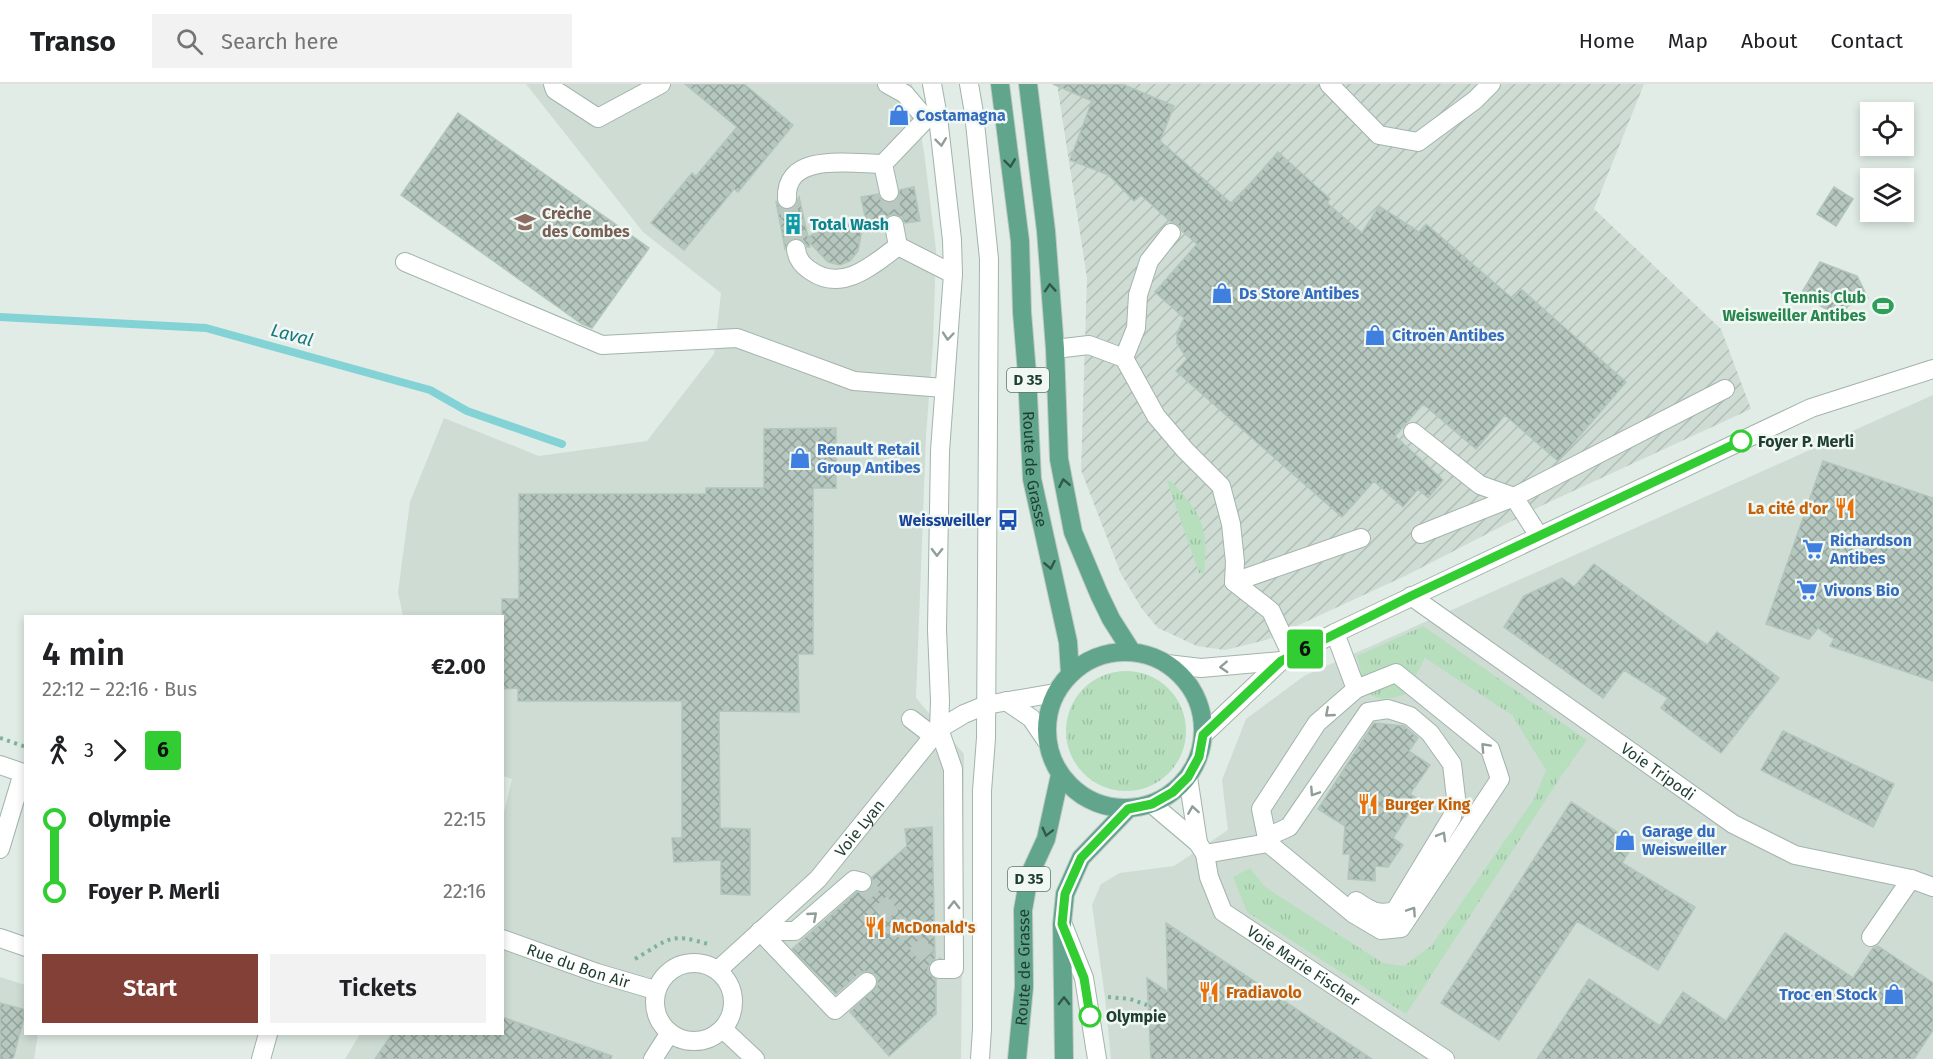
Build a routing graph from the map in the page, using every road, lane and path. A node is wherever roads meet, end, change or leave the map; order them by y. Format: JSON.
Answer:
{"nodes":[{"id":1,"x":553,"y":84,"type":"edge"},
{"id":2,"x":661,"y":84,"type":"edge"},
{"id":3,"x":887,"y":84,"type":"edge"},
{"id":4,"x":932,"y":84,"type":"edge"},
{"id":5,"x":969,"y":84,"type":"edge"},
{"id":6,"x":1000,"y":84,"type":"edge"},
{"id":7,"x":1028,"y":84,"type":"edge"},
{"id":8,"x":1329,"y":84,"type":"edge"},
{"id":9,"x":1491,"y":84,"type":"edge"},
{"id":10,"x":932,"y":118,"type":"junction"},
{"id":11,"x":883,"y":164,"type":"junction"},
{"id":12,"x":889,"y":192,"type":"tunnel mouth"},
{"id":13,"x":787,"y":199,"type":"tunnel mouth"},
{"id":14,"x":894,"y":225,"type":"tunnel mouth"},
{"id":15,"x":1171,"y":233,"type":"dead end"},
{"id":16,"x":898,"y":246,"type":"junction"},
{"id":17,"x":796,"y":249,"type":"tunnel mouth"},
{"id":18,"x":405,"y":262,"type":"dead end"},
{"id":19,"x":953,"y":274,"type":"junction"},
{"id":20,"x":1054,"y":348,"type":"junction"},
{"id":21,"x":1124,"y":358,"type":"junction"},
{"id":22,"x":1933,"y":369,"type":"edge"},
{"id":23,"x":944,"y":388,"type":"junction"},
{"id":24,"x":1725,"y":389,"type":"dead end"},
{"id":25,"x":1413,"y":432,"type":"dead end"},
{"id":26,"x":1514,"y":497,"type":"junction"},
{"id":27,"x":1421,"y":534,"type":"dead end"},
{"id":28,"x":1539,"y":536,"type":"junction"},
{"id":29,"x":1361,"y":538,"type":"dead end"},
{"id":30,"x":1234,"y":582,"type":"junction"},
{"id":31,"x":1411,"y":596,"type":"junction"},
{"id":32,"x":1335,"y":633,"type":"junction"},
{"id":33,"x":1132,"y":652,"type":"junction"},
{"id":34,"x":1287,"y":659,"type":"junction"},
{"id":35,"x":1167,"y":664,"type":"junction"},
{"id":36,"x":1070,"y":673,"type":"junction"},
{"id":37,"x":1356,"y":689,"type":"junction"},
{"id":38,"x":1055,"y":693,"type":"junction"},
{"id":39,"x":1006,"y":701,"type":"junction"},
{"id":40,"x":986,"y":705,"type":"junction"},
{"id":41,"x":911,"y":719,"type":"dead end"},
{"id":42,"x":936,"y":733,"type":"junction"},
{"id":43,"x":1203,"y":735,"type":"junction"},
{"id":44,"x":1047,"y":740,"type":"junction"},
{"id":45,"x":0,"y":765,"type":"edge"},
{"id":46,"x":24,"y":774,"type":"edge"},
{"id":47,"x":1060,"y":775,"type":"junction"},
{"id":48,"x":1188,"y":777,"type":"junction"},
{"id":49,"x":1152,"y":804,"type":"junction"},
{"id":50,"x":1128,"y":809,"type":"junction"},
{"id":51,"x":1267,"y":840,"type":"junction"},
{"id":52,"x":0,"y":849,"type":"edge"},
{"id":53,"x":1202,"y":849,"type":"junction"},
{"id":54,"x":1293,"y":863,"type":"junction"},
{"id":55,"x":1911,"y":879,"type":"junction"},
{"id":56,"x":862,"y":882,"type":"dead end"},
{"id":57,"x":1933,"y":887,"type":"edge"},
{"id":58,"x":1062,"y":924,"type":"junction"},
{"id":59,"x":760,"y":932,"type":"junction"},
{"id":60,"x":1871,"y":937,"type":"dead end"},
{"id":61,"x":0,"y":938,"type":"edge"},
{"id":62,"x":504,"y":940,"type":"edge"},
{"id":63,"x":721,"y":941,"type":"dead end"},
{"id":64,"x":24,"y":946,"type":"edge"},
{"id":65,"x":631,"y":962,"type":"dead end"},
{"id":66,"x":939,"y":969,"type":"dead end"},
{"id":67,"x":718,"y":970,"type":"junction"},
{"id":68,"x":867,"y":982,"type":"dead end"},
{"id":69,"x":1024,"y":987,"type":"junction"},
{"id":70,"x":655,"y":990,"type":"junction"},
{"id":71,"x":1106,"y":997,"type":"dead end"},
{"id":72,"x":1147,"y":1005,"type":"dead end"},
{"id":73,"x":723,"y":1029,"type":"junction"},
{"id":74,"x":669,"y":1034,"type":"junction"},
{"id":75,"x":268,"y":1035,"type":"edge"},
{"id":76,"x":261,"y":1059,"type":"edge"},
{"id":77,"x":653,"y":1059,"type":"edge"},
{"id":78,"x":755,"y":1059,"type":"edge"},
{"id":79,"x":980,"y":1059,"type":"edge"},
{"id":80,"x":1017,"y":1059,"type":"edge"},
{"id":81,"x":1026,"y":1059,"type":"edge"},
{"id":82,"x":1064,"y":1059,"type":"edge"},
{"id":83,"x":1097,"y":1059,"type":"edge"},
{"id":84,"x":1445,"y":1059,"type":"edge"}],
"edges":[{"from":1,"to":2,"type":"street"},
{"from":3,"to":10,"type":"street"},
{"from":4,"to":10,"type":"street"},
{"from":5,"to":40,"type":"street"},
{"from":6,"to":36,"type":"main road","name":"Route de Grasse","number":"D 35","one_way":true},
{"from":20,"to":7,"type":"main road","name":"Route de Grasse","number":"D 35","one_way":true},
{"from":8,"to":9,"type":"street"},
{"from":10,"to":11,"type":"street"},
{"from":10,"to":19,"type":"street","one_way":true},
{"from":11,"to":12,"type":"street"},
{"from":11,"to":13,"type":"street"},
{"from":14,"to":16,"type":"street"},
{"from":15,"to":21,"type":"street"},
{"from":16,"to":17,"type":"street"},
{"from":16,"to":19,"type":"street"},
{"from":18,"to":23,"type":"street"},
{"from":19,"to":23,"type":"street","one_way":true},
{"from":20,"to":21,"type":"street"},
{"from":33,"to":20,"type":"main road","name":"Route de Grasse","number":"D 35","one_way":true},
{"from":21,"to":30,"type":"street"},
{"from":22,"to":28,"type":"street"},
{"from":23,"to":42,"type":"street","one_way":true},
{"from":24,"to":26,"type":"street"},
{"from":25,"to":26,"type":"street"},
{"from":26,"to":27,"type":"street"},
{"from":26,"to":28,"type":"street"},
{"from":28,"to":31,"type":"street"},
{"from":29,"to":30,"type":"street"},
{"from":30,"to":34,"type":"street"},
{"from":31,"to":32,"type":"street"},
{"from":31,"to":55,"type":"street","name":"Voie Tripodi"},
{"from":32,"to":34,"type":"street"},
{"from":32,"to":37,"type":"street"},
{"from":33,"to":35,"type":"main road"},
{"from":33,"to":36,"type":"main road"},
{"from":34,"to":35,"type":"street","one_way":true},
{"from":34,"to":43,"type":"street"},
{"from":35,"to":43,"type":"main road"},
{"from":36,"to":38,"type":"main road"},
{"from":37,"to":51,"type":"street","one_way":true},
{"from":54,"to":37,"type":"street","one_way":true},
{"from":38,"to":39,"type":"street","name":"Voie Lyan"},
{"from":38,"to":44,"type":"main road"},
{"from":39,"to":40,"type":"street","name":"Voie Lyan"},
{"from":39,"to":44,"type":"street"},
{"from":40,"to":42,"type":"street","name":"Voie Lyan"},
{"from":40,"to":79,"type":"street"},
{"from":41,"to":42,"type":"street"},
{"from":42,"to":59,"type":"street","name":"Voie Lyan"},
{"from":66,"to":42,"type":"street","one_way":true},
{"from":43,"to":48,"type":"main road"},
{"from":44,"to":47,"type":"main road"},
{"from":45,"to":46,"type":"street"},
{"from":46,"to":52,"type":"street"},
{"from":47,"to":50,"type":"main road"},
{"from":47,"to":69,"type":"main road","name":"Route de Grasse","number":"D 35","one_way":true},
{"from":48,"to":49,"type":"main road"},
{"from":53,"to":48,"type":"street","name":"Voie Marie Fischer","one_way":true},
{"from":49,"to":50,"type":"main road"},
{"from":49,"to":53,"type":"street"},
{"from":50,"to":58,"type":"main road","number":"D 35"},
{"from":51,"to":53,"type":"street"},
{"from":51,"to":54,"type":"street"},
{"from":54,"to":51,"type":"street","one_way":true},
{"from":53,"to":84,"type":"street","name":"Voie Marie Fischer"},
{"from":55,"to":57,"type":"street","name":"Voie Tripodi"},
{"from":55,"to":60,"type":"street"},
{"from":59,"to":56,"type":"street","one_way":true},
{"from":82,"to":58,"type":"main road","number":"D 35","one_way":true},
{"from":58,"to":83,"type":"street"},
{"from":59,"to":67,"type":"street","name":"Voie Lyan"},
{"from":59,"to":68,"type":"street"},
{"from":61,"to":64,"type":"street"},
{"from":62,"to":70,"type":"street","name":"Rue du Bon Air"},
{"from":63,"to":65,"type":"path"},
{"from":67,"to":70,"type":"street"},
{"from":67,"to":73,"type":"street"},
{"from":69,"to":80,"type":"main road","name":"Route de Grasse","number":"D 35"},
{"from":69,"to":81,"type":"main road","number":"D 35"},
{"from":70,"to":74,"type":"street"},
{"from":71,"to":72,"type":"path"},
{"from":73,"to":74,"type":"street"},
{"from":73,"to":78,"type":"street"},
{"from":74,"to":77,"type":"street"},
{"from":75,"to":76,"type":"street"}]}
